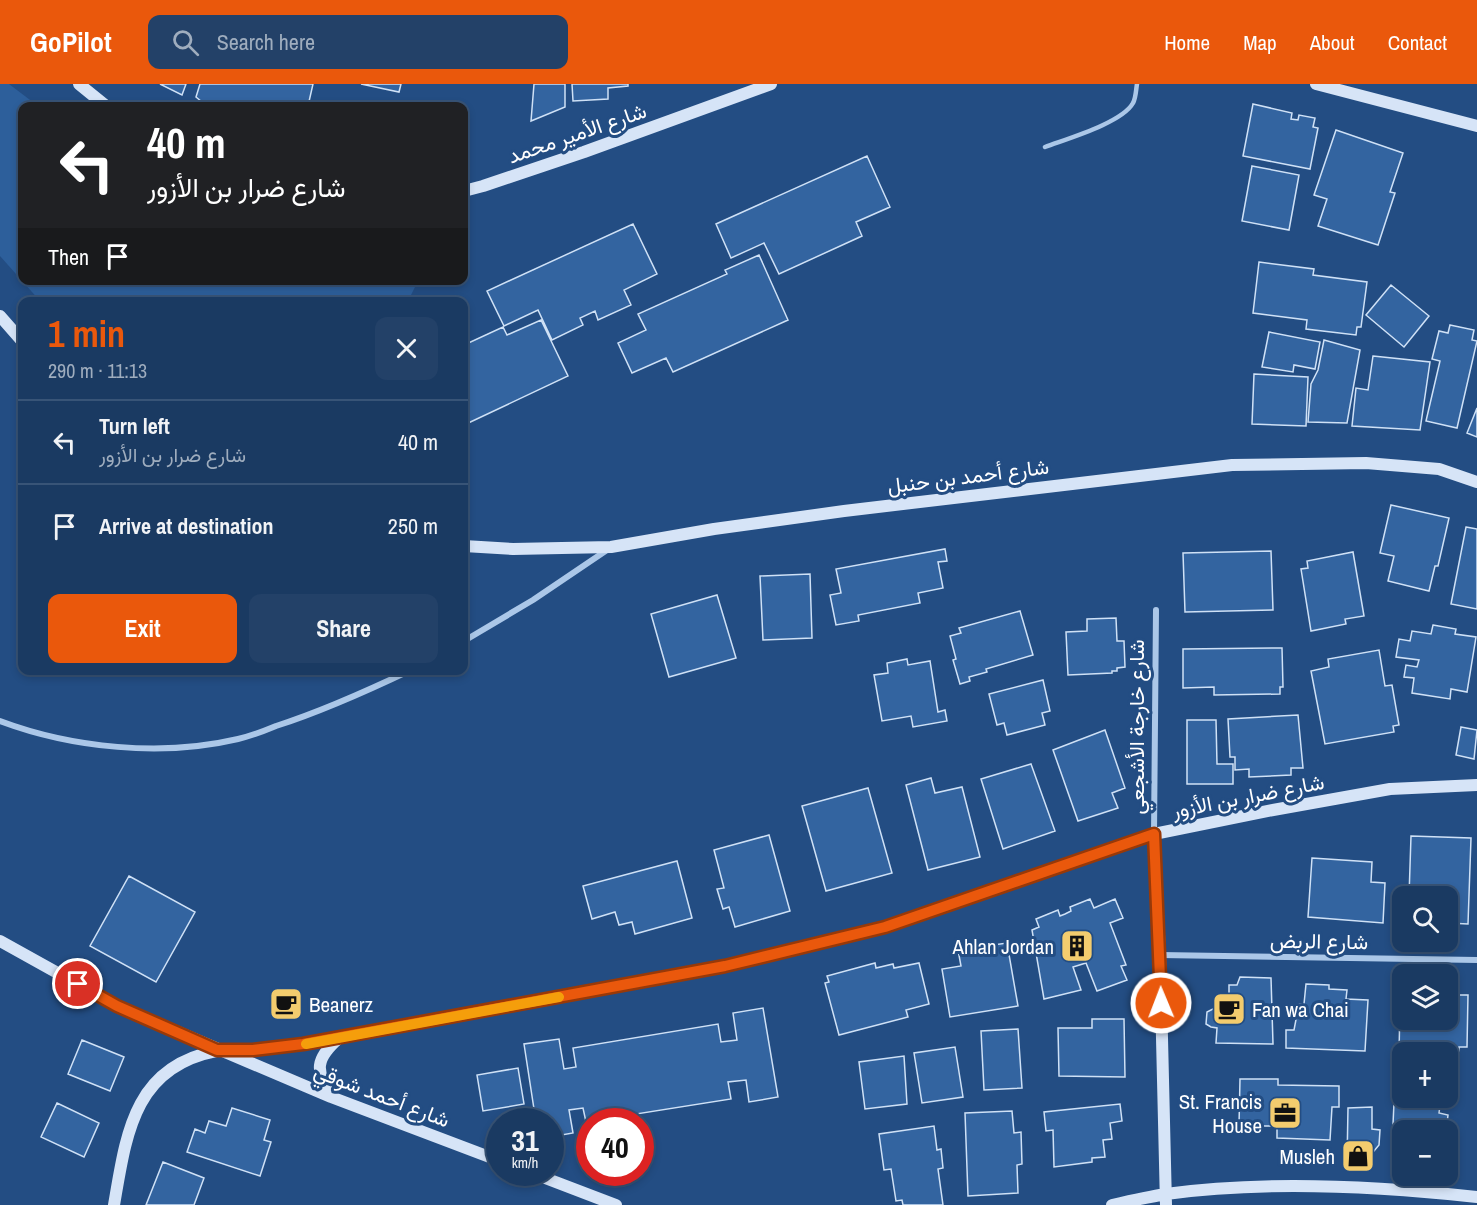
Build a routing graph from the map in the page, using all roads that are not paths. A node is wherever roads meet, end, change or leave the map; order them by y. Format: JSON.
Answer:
{"nodes":[{"id":1,"x":80,"y":84,"type":"edge"},
{"id":2,"x":771,"y":84,"type":"edge"},
{"id":3,"x":1137,"y":84,"type":"edge"},
{"id":4,"x":1316,"y":84,"type":"edge"},
{"id":5,"x":101,"y":102,"type":"edge"},
{"id":6,"x":1477,"y":126,"type":"edge"},
{"id":7,"x":1045,"y":147,"type":"dead end"},
{"id":8,"x":468,"y":190,"type":"edge"},
{"id":9,"x":0,"y":316,"type":"edge"},
{"id":10,"x":18,"y":336,"type":"edge"},
{"id":11,"x":1477,"y":482,"type":"edge"},
{"id":12,"x":468,"y":546,"type":"edge"},
{"id":13,"x":611,"y":547,"type":"junction"},
{"id":14,"x":1156,"y":610,"type":"dead end"},
{"id":15,"x":468,"y":639,"type":"edge"},
{"id":16,"x":400,"y":675,"type":"edge"},
{"id":17,"x":0,"y":721,"type":"edge"},
{"id":18,"x":1477,"y":785,"type":"edge"},
{"id":19,"x":1154,"y":834,"type":"junction"},
{"id":20,"x":0,"y":940,"type":"edge"},
{"id":21,"x":1160,"y":955,"type":"junction"},
{"id":22,"x":1477,"y":960,"type":"edge"},
{"id":23,"x":340,"y":1038,"type":"junction"},
{"id":24,"x":217,"y":1050,"type":"junction"},
{"id":25,"x":331,"y":1097,"type":"junction"},
{"id":26,"x":486,"y":1156,"type":"edge"},
{"id":27,"x":564,"y":1185,"type":"edge"},
{"id":28,"x":1477,"y":1197,"type":"edge"},
{"id":29,"x":1166,"y":1200,"type":"edge"},
{"id":30,"x":114,"y":1205,"type":"edge"},
{"id":31,"x":616,"y":1205,"type":"edge"},
{"id":32,"x":1112,"y":1205,"type":"edge"}],
"edges":[{"from":1,"to":5,"type":"street"},
{"from":2,"to":8,"type":"street","name":"شارع الأمير محمد"},
{"from":3,"to":7,"type":"lane"},
{"from":4,"to":6,"type":"street"},
{"from":9,"to":10,"type":"street"},
{"from":11,"to":13,"type":"street","name":"شارع أحمد بن حنبل"},
{"from":12,"to":13,"type":"street","name":"شارع أحمد بن حنبل"},
{"from":13,"to":15,"type":"street"},
{"from":14,"to":19,"type":"street","name":"شارع خارجة الأشجعي"},
{"from":16,"to":17,"type":"street"},
{"from":18,"to":19,"type":"street","name":"شارع ضرار بن الأزور"},
{"from":19,"to":21,"type":"street","name":"شارع خارجة الأشجعي"},
{"from":19,"to":23,"type":"street","name":"شارع ضرار بن الأزور"},
{"from":20,"to":24,"type":"street","name":"شارع ضرار بن الأزور"},
{"from":21,"to":22,"type":"street","name":"شارع الربض"},
{"from":21,"to":29,"type":"street","name":"شارع خارجة الأشجعي"},
{"from":23,"to":24,"type":"street","name":"شارع ضرار بن الأزور"},
{"from":23,"to":25,"type":"street"},
{"from":24,"to":25,"type":"street","name":"شارع أحمد شوقي"},
{"from":24,"to":30,"type":"street"},
{"from":25,"to":26,"type":"street","name":"شارع أحمد شوقي"},
{"from":27,"to":31,"type":"street"},
{"from":28,"to":29,"type":"street"},
{"from":29,"to":32,"type":"street"}]}
